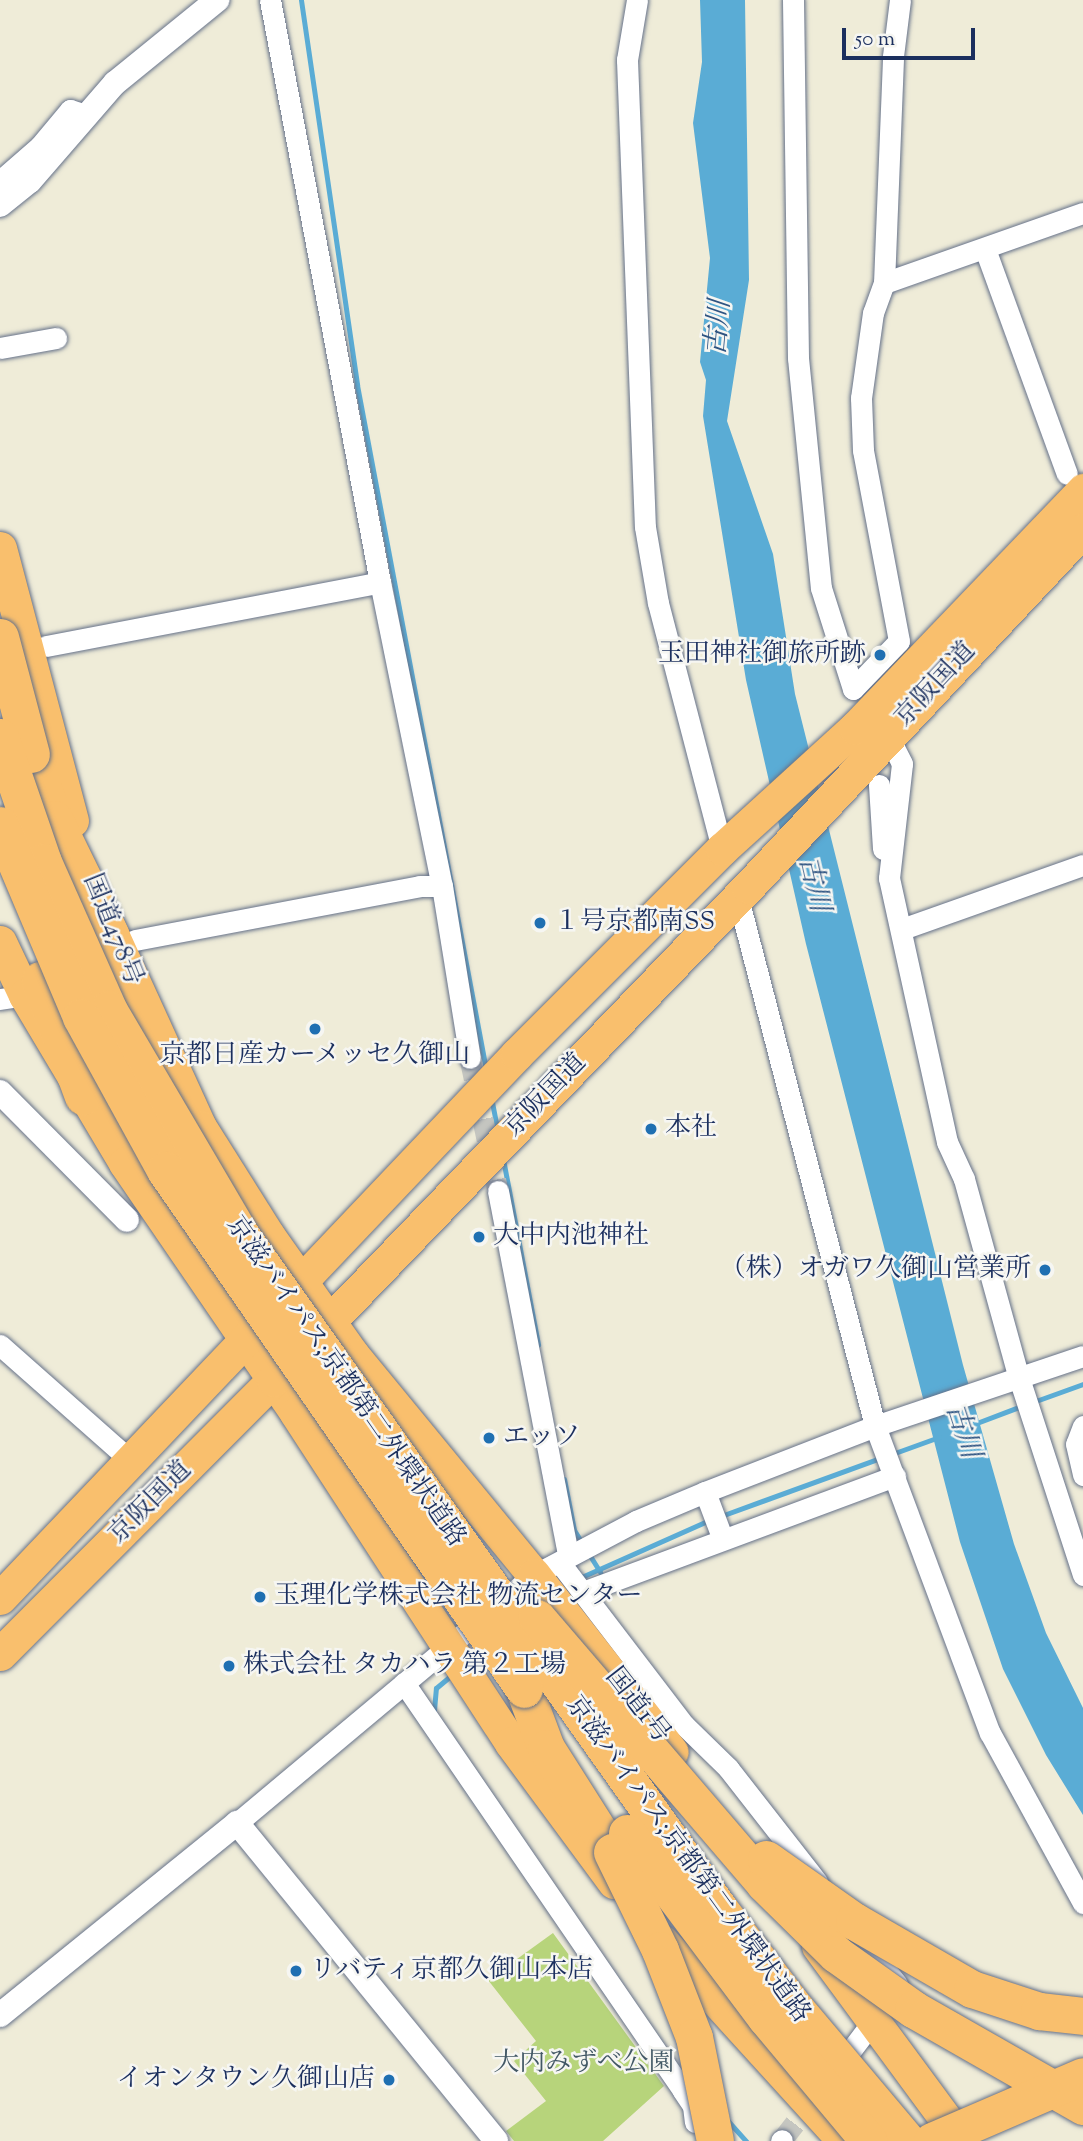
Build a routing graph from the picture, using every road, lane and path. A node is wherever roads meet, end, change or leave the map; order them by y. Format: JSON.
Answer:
{"nodes":[{"id":1,"x":217,"y":0,"type":"edge"},
{"id":2,"x":270,"y":0,"type":"edge"},
{"id":3,"x":637,"y":0,"type":"edge"},
{"id":4,"x":793,"y":0,"type":"edge"},
{"id":5,"x":900,"y":0,"type":"edge"},
{"id":6,"x":86,"y":115,"type":"junction"},
{"id":7,"x":0,"y":181,"type":"edge"},
{"id":8,"x":0,"y":205,"type":"edge"},
{"id":9,"x":1083,"y":213,"type":"edge"},
{"id":10,"x":985,"y":249,"type":"junction"},
{"id":11,"x":884,"y":283,"type":"junction"},
{"id":12,"x":55,"y":338,"type":"dead end"},
{"id":13,"x":0,"y":348,"type":"edge"},
{"id":14,"x":1075,"y":482,"type":"edge"},
{"id":15,"x":1083,"y":530,"type":"edge"},
{"id":16,"x":0,"y":548,"type":"edge"},
{"id":17,"x":822,"y":575,"type":"junction"},
{"id":18,"x":380,"y":582,"type":"junction"},
{"id":19,"x":0,"y":637,"type":"edge"},
{"id":20,"x":899,"y":641,"type":"junction"},
{"id":21,"x":934,"y":644,"type":"junction"},
{"id":22,"x":38,"y":655,"type":"junction"},
{"id":23,"x":855,"y":678,"type":"dead end"},
{"id":24,"x":888,"y":736,"type":"junction"},
{"id":25,"x":0,"y":737,"type":"edge"},
{"id":26,"x":871,"y":773,"type":"junction"},
{"id":27,"x":0,"y":825,"type":"edge"},
{"id":28,"x":728,"y":844,"type":"junction"},
{"id":29,"x":1083,"y":866,"type":"edge"},
{"id":30,"x":0,"y":877,"type":"edge"},
{"id":31,"x":889,"y":878,"type":"junction"},
{"id":32,"x":442,"y":886,"type":"junction"},
{"id":33,"x":743,"y":892,"type":"junction"},
{"id":34,"x":902,"y":929,"type":"junction"},
{"id":35,"x":123,"y":938,"type":"junction"},
{"id":36,"x":0,"y":942,"type":"edge"},
{"id":37,"x":22,"y":991,"type":"edge"},
{"id":38,"x":470,"y":1058,"type":"tunnel mouth"},
{"id":39,"x":0,"y":1092,"type":"edge"},
{"id":40,"x":83,"y":1096,"type":"joint"},
{"id":41,"x":468,"y":1176,"type":"junction"},
{"id":42,"x":498,"y":1191,"type":"tunnel mouth"},
{"id":43,"x":127,"y":1220,"type":"dead end"},
{"id":44,"x":510,"y":1246,"type":"junction"},
{"id":45,"x":300,"y":1281,"type":"junction"},
{"id":46,"x":317,"y":1326,"type":"junction"},
{"id":47,"x":244,"y":1339,"type":"junction"},
{"id":48,"x":0,"y":1345,"type":"edge"},
{"id":49,"x":1083,"y":1356,"type":"edge"},
{"id":50,"x":1016,"y":1379,"type":"junction"},
{"id":51,"x":273,"y":1380,"type":"junction"},
{"id":52,"x":880,"y":1425,"type":"junction"},
{"id":53,"x":1083,"y":1426,"type":"edge"},
{"id":54,"x":130,"y":1460,"type":"junction"},
{"id":55,"x":1083,"y":1475,"type":"edge"},
{"id":56,"x":895,"y":1476,"type":"junction"},
{"id":57,"x":705,"y":1492,"type":"junction"},
{"id":58,"x":722,"y":1537,"type":"junction"},
{"id":59,"x":554,"y":1565,"type":"junction"},
{"id":60,"x":1083,"y":1575,"type":"edge"},
{"id":61,"x":583,"y":1592,"type":"junction"},
{"id":62,"x":0,"y":1598,"type":"edge"},
{"id":63,"x":447,"y":1648,"type":"junction"},
{"id":64,"x":0,"y":1654,"type":"edge"},
{"id":65,"x":404,"y":1683,"type":"junction"},
{"id":66,"x":524,"y":1689,"type":"junction"},
{"id":67,"x":655,"y":1756,"type":"junction"},
{"id":68,"x":237,"y":1823,"type":"junction"},
{"id":69,"x":634,"y":1894,"type":"junction"},
{"id":70,"x":1083,"y":1903,"type":"edge"},
{"id":71,"x":893,"y":1994,"type":"dead end"},
{"id":72,"x":0,"y":2015,"type":"edge"},
{"id":73,"x":1083,"y":2017,"type":"edge"},
{"id":74,"x":867,"y":2029,"type":"dead end"},
{"id":75,"x":839,"y":2066,"type":"dead end"},
{"id":76,"x":1083,"y":2076,"type":"edge"},
{"id":77,"x":1083,"y":2106,"type":"edge"},
{"id":78,"x":496,"y":2141,"type":"edge"},
{"id":79,"x":697,"y":2141,"type":"edge"},
{"id":80,"x":715,"y":2141,"type":"edge"},
{"id":81,"x":737,"y":2141,"type":"edge"},
{"id":82,"x":844,"y":2141,"type":"edge"},
{"id":83,"x":869,"y":2141,"type":"edge"},
{"id":84,"x":907,"y":2141,"type":"edge"},
{"id":85,"x":932,"y":2141,"type":"edge"},
{"id":86,"x":962,"y":2141,"type":"edge"}],
"edges":[{"from":1,"to":6,"type":"street"},
{"from":2,"to":18,"type":"street"},
{"from":3,"to":28,"type":"street"},
{"from":4,"to":17,"type":"street"},
{"from":5,"to":11,"type":"street"},
{"from":6,"to":7,"type":"street"},
{"from":6,"to":8,"type":"street"},
{"from":9,"to":10,"type":"street"},
{"from":10,"to":11,"type":"street"},
{"from":10,"to":14,"type":"street"},
{"from":11,"to":20,"type":"street"},
{"from":12,"to":13,"type":"street"},
{"from":14,"to":21,"type":"highway","name":"京阪国道"},
{"from":15,"to":24,"type":"highway","name":"京阪国道"},
{"from":16,"to":22,"type":"highway","name":"国道478号"},
{"from":17,"to":20,"type":"street"},
{"from":17,"to":23,"type":"street"},
{"from":18,"to":22,"type":"street"},
{"from":18,"to":32,"type":"street"},
{"from":19,"to":35,"type":"highway","bridge":true},
{"from":20,"to":21,"type":"street"},
{"from":21,"to":28,"type":"highway","name":"京阪国道"},
{"from":22,"to":35,"type":"highway","name":"国道478号"},
{"from":24,"to":26,"type":"highway","name":"京阪国道"},
{"from":24,"to":31,"type":"street"},
{"from":25,"to":46,"type":"highway","name":"京滋バイパス;京都第二外環状道路","bridge":true},
{"from":26,"to":31,"type":"street"},
{"from":26,"to":33,"type":"highway","name":"京阪国道"},
{"from":27,"to":66,"type":"highway","name":"京滋バイパス;京都第二外環状道路","bridge":true},
{"from":28,"to":45,"type":"highway","name":"京阪国道"},
{"from":29,"to":34,"type":"street"},
{"from":30,"to":37,"type":"highway"},
{"from":31,"to":34,"type":"street"},
{"from":32,"to":35,"type":"street"},
{"from":32,"to":38,"type":"street"},
{"from":33,"to":41,"type":"highway","name":"京阪国道"},
{"from":33,"to":52,"type":"street"},
{"from":34,"to":50,"type":"street"},
{"from":35,"to":45,"type":"highway","name":"国道478号"},
{"from":36,"to":37,"type":"highway"},
{"from":37,"to":40,"type":"highway"},
{"from":39,"to":43,"type":"street"},
{"from":40,"to":47,"type":"highway"},
{"from":41,"to":44,"type":"street"},
{"from":41,"to":46,"type":"highway","name":"京阪国道"},
{"from":42,"to":44,"type":"street"},
{"from":44,"to":59,"type":"street"},
{"from":45,"to":46,"type":"highway","name":"国道1号"},
{"from":45,"to":47,"type":"highway","name":"京阪国道"},
{"from":46,"to":51,"type":"highway","name":"京阪国道"},
{"from":46,"to":59,"type":"highway","name":"国道1号"},
{"from":46,"to":67,"type":"highway","bridge":true},
{"from":46,"to":84,"type":"highway","name":"京滋バイパス;京都第二外環状道路","bridge":true},
{"from":47,"to":51,"type":"highway"},
{"from":47,"to":54,"type":"highway","name":"京阪国道"},
{"from":48,"to":54,"type":"street"},
{"from":49,"to":50,"type":"street"},
{"from":50,"to":52,"type":"street"},
{"from":50,"to":60,"type":"street"},
{"from":51,"to":63,"type":"highway"},
{"from":51,"to":64,"type":"highway","name":"京阪国道"},
{"from":52,"to":56,"type":"street"},
{"from":52,"to":57,"type":"street"},
{"from":53,"to":55,"type":"street"},
{"from":54,"to":62,"type":"highway","name":"京阪国道"},
{"from":56,"to":58,"type":"street"},
{"from":56,"to":70,"type":"street"},
{"from":57,"to":58,"type":"street"},
{"from":57,"to":59,"type":"street"},
{"from":58,"to":61,"type":"street"},
{"from":59,"to":61,"type":"street"},
{"from":59,"to":63,"type":"street"},
{"from":59,"to":86,"type":"highway","name":"国道1号"},
{"from":61,"to":71,"type":"street"},
{"from":63,"to":65,"type":"street"},
{"from":63,"to":82,"type":"highway"},
{"from":65,"to":68,"type":"street"},
{"from":65,"to":79,"type":"street"},
{"from":66,"to":69,"type":"highway","bridge":true},
{"from":66,"to":83,"type":"highway","name":"京滋バイパス;京都第二外環状道路","bridge":true},
{"from":67,"to":73,"type":"highway","bridge":true},
{"from":67,"to":77,"type":"highway","bridge":true},
{"from":68,"to":72,"type":"street"},
{"from":68,"to":78,"type":"street"},
{"from":69,"to":80,"type":"highway","bridge":true},
{"from":69,"to":81,"type":"highway","bridge":true},
{"from":74,"to":75,"type":"street"},
{"from":76,"to":85,"type":"highway","bridge":true}]}
